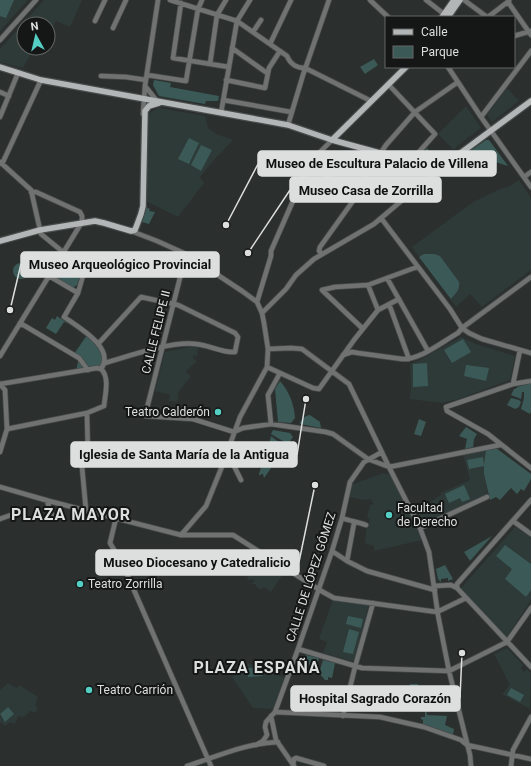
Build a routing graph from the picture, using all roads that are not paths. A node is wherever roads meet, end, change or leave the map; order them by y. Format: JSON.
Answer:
{"nodes":[{"id":1,"x":36,"y":0,"type":"edge"},
{"id":2,"x":105,"y":0,"type":"edge"},
{"id":3,"x":126,"y":0,"type":"edge"},
{"id":4,"x":158,"y":0,"type":"edge"},
{"id":5,"x":170,"y":0,"type":"edge"},
{"id":6,"x":202,"y":0,"type":"edge"},
{"id":7,"x":226,"y":0,"type":"edge"},
{"id":8,"x":250,"y":0,"type":"edge"},
{"id":9,"x":290,"y":0,"type":"edge"},
{"id":10,"x":330,"y":0,"type":"edge"},
{"id":11,"x":370,"y":0,"type":"edge"},
{"id":12,"x":426,"y":0,"type":"edge"},
{"id":13,"x":454,"y":0,"type":"edge"},
{"id":14,"x":460,"y":0,"type":"edge"},
{"id":15,"x":464,"y":0,"type":"edge"},
{"id":16,"x":509,"y":1,"type":"edge"},
{"id":17,"x":181,"y":3,"type":"junction"},
{"id":18,"x":198,"y":9,"type":"junction"},
{"id":19,"x":217,"y":15,"type":"junction"},
{"id":20,"x":387,"y":16,"type":"edge"},
{"id":21,"x":445,"y":16,"type":"edge"},
{"id":22,"x":487,"y":16,"type":"edge"},
{"id":23,"x":489,"y":16,"type":"edge"},
{"id":24,"x":95,"y":20,"type":"dead end"},
{"id":25,"x":261,"y":20,"type":"dead end"},
{"id":26,"x":237,"y":21,"type":"junction"},
{"id":27,"x":113,"y":28,"type":"dead end"},
{"id":28,"x":253,"y":32,"type":"junction"},
{"id":29,"x":530,"y":33,"type":"edge"},
{"id":30,"x":515,"y":36,"type":"edge"},
{"id":31,"x":0,"y":40,"type":"edge"},
{"id":32,"x":270,"y":44,"type":"junction"},
{"id":33,"x":232,"y":48,"type":"junction"},
{"id":34,"x":280,"y":51,"type":"junction"},
{"id":35,"x":531,"y":52,"type":"edge"},
{"id":36,"x":190,"y":60,"type":"junction"},
{"id":37,"x":210,"y":64,"type":"junction"},
{"id":38,"x":0,"y":67,"type":"edge"},
{"id":39,"x":229,"y":67,"type":"junction"},
{"id":40,"x":306,"y":68,"type":"junction"},
{"id":41,"x":405,"y":68,"type":"edge"},
{"id":42,"x":449,"y":68,"type":"edge"},
{"id":43,"x":18,"y":73,"type":"junction"},
{"id":44,"x":267,"y":73,"type":"junction"},
{"id":45,"x":147,"y":75,"type":"junction"},
{"id":46,"x":101,"y":76,"type":"dead end"},
{"id":47,"x":41,"y":80,"type":"junction"},
{"id":48,"x":146,"y":80,"type":"junction"},
{"id":49,"x":226,"y":80,"type":"junction"},
{"id":50,"x":458,"y":82,"type":"junction"},
{"id":51,"x":388,"y":84,"type":"junction"},
{"id":52,"x":145,"y":86,"type":"junction"},
{"id":53,"x":0,"y":92,"type":"edge"},
{"id":54,"x":9,"y":96,"type":"junction"},
{"id":55,"x":144,"y":98,"type":"junction"},
{"id":56,"x":223,"y":100,"type":"junction"},
{"id":57,"x":371,"y":101,"type":"junction"},
{"id":58,"x":531,"y":101,"type":"edge"},
{"id":59,"x":159,"y":102,"type":"junction"},
{"id":60,"x":145,"y":112,"type":"junction"},
{"id":61,"x":291,"y":112,"type":"junction"},
{"id":62,"x":415,"y":112,"type":"junction"},
{"id":63,"x":221,"y":113,"type":"junction"},
{"id":64,"x":0,"y":117,"type":"edge"},
{"id":65,"x":481,"y":117,"type":"junction"},
{"id":66,"x":288,"y":125,"type":"junction"},
{"id":67,"x":491,"y":131,"type":"junction"},
{"id":68,"x":332,"y":140,"type":"junction"},
{"id":69,"x":381,"y":154,"type":"junction"},
{"id":70,"x":310,"y":162,"type":"junction"},
{"id":71,"x":410,"y":162,"type":"junction"},
{"id":72,"x":1,"y":163,"type":"edge"},
{"id":73,"x":440,"y":169,"type":"junction"},
{"id":74,"x":531,"y":172,"type":"edge"},
{"id":75,"x":524,"y":177,"type":"junction"},
{"id":76,"x":531,"y":187,"type":"edge"},
{"id":77,"x":31,"y":192,"type":"junction"},
{"id":78,"x":353,"y":195,"type":"junction"},
{"id":79,"x":142,"y":197,"type":"junction"},
{"id":80,"x":381,"y":218,"type":"junction"},
{"id":81,"x":81,"y":224,"type":"junction"},
{"id":82,"x":40,"y":230,"type":"junction"},
{"id":83,"x":135,"y":232,"type":"junction"},
{"id":84,"x":0,"y":241,"type":"edge"},
{"id":85,"x":63,"y":252,"type":"junction"},
{"id":86,"x":186,"y":254,"type":"junction"},
{"id":87,"x":322,"y":254,"type":"junction"},
{"id":88,"x":417,"y":267,"type":"junction"},
{"id":89,"x":49,"y":276,"type":"junction"},
{"id":90,"x":531,"y":277,"type":"edge"},
{"id":91,"x":387,"y":278,"type":"junction"},
{"id":92,"x":368,"y":285,"type":"junction"},
{"id":93,"x":78,"y":293,"type":"junction"},
{"id":94,"x":399,"y":299,"type":"junction"},
{"id":95,"x":256,"y":302,"type":"junction"},
{"id":96,"x":174,"y":304,"type":"junction"},
{"id":97,"x":389,"y":304,"type":"junction"},
{"id":98,"x":378,"y":310,"type":"junction"},
{"id":99,"x":262,"y":312,"type":"junction"},
{"id":100,"x":20,"y":323,"type":"junction"},
{"id":101,"x":362,"y":328,"type":"junction"},
{"id":102,"x":462,"y":328,"type":"junction"},
{"id":103,"x":354,"y":340,"type":"junction"},
{"id":104,"x":98,"y":344,"type":"junction"},
{"id":105,"x":162,"y":347,"type":"junction"},
{"id":106,"x":268,"y":349,"type":"junction"},
{"id":107,"x":428,"y":350,"type":"junction"},
{"id":108,"x":520,"y":350,"type":"junction"},
{"id":109,"x":358,"y":353,"type":"junction"},
{"id":110,"x":531,"y":353,"type":"edge"},
{"id":111,"x":344,"y":355,"type":"junction"},
{"id":112,"x":0,"y":356,"type":"edge"},
{"id":113,"x":409,"y":359,"type":"junction"},
{"id":114,"x":104,"y":363,"type":"junction"},
{"id":115,"x":268,"y":367,"type":"junction"},
{"id":116,"x":101,"y":369,"type":"junction"},
{"id":117,"x":88,"y":370,"type":"junction"},
{"id":118,"x":332,"y":371,"type":"junction"},
{"id":119,"x":280,"y":373,"type":"junction"},
{"id":120,"x":531,"y":381,"type":"edge"},
{"id":121,"x":0,"y":384,"type":"edge"},
{"id":122,"x":513,"y":384,"type":"junction"},
{"id":123,"x":87,"y":413,"type":"junction"},
{"id":124,"x":240,"y":417,"type":"junction"},
{"id":125,"x":271,"y":424,"type":"junction"},
{"id":126,"x":243,"y":428,"type":"junction"},
{"id":127,"x":7,"y":429,"type":"junction"},
{"id":128,"x":234,"y":432,"type":"junction"},
{"id":129,"x":500,"y":445,"type":"junction"},
{"id":130,"x":0,"y":452,"type":"edge"},
{"id":131,"x":382,"y":452,"type":"junction"},
{"id":132,"x":226,"y":454,"type":"junction"},
{"id":133,"x":88,"y":457,"type":"junction"},
{"id":134,"x":368,"y":459,"type":"junction"},
{"id":135,"x":224,"y":460,"type":"junction"},
{"id":136,"x":386,"y":460,"type":"junction"},
{"id":137,"x":380,"y":463,"type":"junction"},
{"id":138,"x":389,"y":467,"type":"junction"},
{"id":139,"x":531,"y":468,"type":"edge"},
{"id":140,"x":239,"y":478,"type":"dead end"},
{"id":141,"x":0,"y":486,"type":"edge"},
{"id":142,"x":0,"y":491,"type":"edge"},
{"id":143,"x":487,"y":497,"type":"dead end"},
{"id":144,"x":531,"y":500,"type":"edge"},
{"id":145,"x":47,"y":501,"type":"junction"},
{"id":146,"x":86,"y":510,"type":"junction"},
{"id":147,"x":11,"y":515,"type":"dead end"},
{"id":148,"x":53,"y":518,"type":"dead end"},
{"id":149,"x":116,"y":518,"type":"junction"},
{"id":150,"x":342,"y":518,"type":"junction"},
{"id":151,"x":0,"y":519,"type":"edge"},
{"id":152,"x":513,"y":521,"type":"junction"},
{"id":153,"x":354,"y":523,"type":"junction"},
{"id":154,"x":366,"y":525,"type":"dead end"},
{"id":155,"x":420,"y":528,"type":"junction"},
{"id":156,"x":531,"y":534,"type":"edge"},
{"id":157,"x":182,"y":535,"type":"junction"},
{"id":158,"x":332,"y":551,"type":"junction"},
{"id":159,"x":348,"y":561,"type":"junction"},
{"id":160,"x":435,"y":588,"type":"junction"},
{"id":161,"x":457,"y":588,"type":"junction"},
{"id":162,"x":319,"y":589,"type":"junction"},
{"id":163,"x":466,"y":598,"type":"junction"},
{"id":164,"x":373,"y":603,"type":"junction"},
{"id":165,"x":531,"y":608,"type":"edge"},
{"id":166,"x":437,"y":612,"type":"junction"},
{"id":167,"x":508,"y":642,"type":"junction"},
{"id":168,"x":298,"y":649,"type":"junction"},
{"id":169,"x":355,"y":667,"type":"junction"},
{"id":170,"x":531,"y":667,"type":"edge"},
{"id":171,"x":449,"y":671,"type":"junction"},
{"id":172,"x":275,"y":712,"type":"junction"},
{"id":173,"x":271,"y":716,"type":"junction"},
{"id":174,"x":343,"y":716,"type":"junction"},
{"id":175,"x":531,"y":717,"type":"edge"},
{"id":176,"x":278,"y":742,"type":"junction"},
{"id":177,"x":256,"y":745,"type":"junction"},
{"id":178,"x":468,"y":745,"type":"junction"},
{"id":179,"x":512,"y":756,"type":"junction"},
{"id":180,"x":208,"y":759,"type":"junction"},
{"id":181,"x":531,"y":759,"type":"edge"},
{"id":182,"x":187,"y":766,"type":"edge"},
{"id":183,"x":211,"y":766,"type":"edge"},
{"id":184,"x":293,"y":766,"type":"edge"},
{"id":185,"x":324,"y":766,"type":"edge"},
{"id":186,"x":471,"y":766,"type":"edge"},
{"id":187,"x":511,"y":766,"type":"edge"}],
"edges":[{"from":1,"to":31,"type":"street"},
{"from":2,"to":24,"type":"street"},
{"from":3,"to":27,"type":"street"},
{"from":4,"to":45,"type":"street"},
{"from":5,"to":17,"type":"street"},
{"from":6,"to":18,"type":"street"},
{"from":7,"to":19,"type":"street"},
{"from":8,"to":26,"type":"street"},
{"from":9,"to":32,"type":"street"},
{"from":10,"to":40,"type":"street"},
{"from":11,"to":20,"type":"street"},
{"from":12,"to":21,"type":"street"},
{"from":13,"to":21,"type":"main road"},
{"from":14,"to":21,"type":"main road"},
{"from":15,"to":22,"type":"street"},
{"from":16,"to":23,"type":"street"},
{"from":16,"to":29,"type":"street"},
{"from":17,"to":18,"type":"street"},
{"from":17,"to":36,"type":"street"},
{"from":18,"to":19,"type":"street"},
{"from":18,"to":36,"type":"street"},
{"from":19,"to":26,"type":"street"},
{"from":19,"to":37,"type":"street"},
{"from":25,"to":28,"type":"street"},
{"from":26,"to":28,"type":"street"},
{"from":26,"to":33,"type":"street"},
{"from":28,"to":32,"type":"street"},
{"from":29,"to":30,"type":"street"},
{"from":32,"to":34,"type":"street"},
{"from":33,"to":39,"type":"street"},
{"from":33,"to":44,"type":"street"},
{"from":34,"to":40,"type":"street"},
{"from":34,"to":44,"type":"street"},
{"from":35,"to":65,"type":"street"},
{"from":36,"to":37,"type":"street"},
{"from":36,"to":45,"type":"street"},
{"from":37,"to":39,"type":"street"},
{"from":38,"to":43,"type":"main road"},
{"from":39,"to":49,"type":"street"},
{"from":40,"to":57,"type":"street"},
{"from":40,"to":61,"type":"street"},
{"from":41,"to":51,"type":"main road"},
{"from":42,"to":50,"type":"street"},
{"from":43,"to":47,"type":"main road"},
{"from":43,"to":54,"type":"street"},
{"from":44,"to":49,"type":"street"},
{"from":45,"to":48,"type":"street"},
{"from":46,"to":48,"type":"street"},
{"from":47,"to":55,"type":"main road"},
{"from":47,"to":72,"type":"street"},
{"from":48,"to":52,"type":"street"},
{"from":49,"to":56,"type":"street"},
{"from":50,"to":62,"type":"street"},
{"from":50,"to":65,"type":"street"},
{"from":51,"to":57,"type":"main road"},
{"from":51,"to":62,"type":"street"},
{"from":52,"to":55,"type":"street"},
{"from":52,"to":59,"type":"street"},
{"from":53,"to":54,"type":"street"},
{"from":54,"to":64,"type":"street"},
{"from":55,"to":59,"type":"main road"},
{"from":55,"to":60,"type":"street"},
{"from":55,"to":79,"type":"street"},
{"from":56,"to":61,"type":"street"},
{"from":56,"to":63,"type":"street"},
{"from":57,"to":68,"type":"main road"},
{"from":58,"to":67,"type":"main road"},
{"from":59,"to":60,"type":"main road"},
{"from":59,"to":63,"type":"main road"},
{"from":60,"to":79,"type":"main road"},
{"from":61,"to":66,"type":"street"},
{"from":62,"to":69,"type":"street"},
{"from":62,"to":71,"type":"street"},
{"from":63,"to":66,"type":"main road"},
{"from":65,"to":67,"type":"street"},
{"from":66,"to":68,"type":"main road"},
{"from":67,"to":73,"type":"main road"},
{"from":67,"to":75,"type":"street"},
{"from":68,"to":69,"type":"main road"},
{"from":68,"to":70,"type":"street"},
{"from":69,"to":71,"type":"main road"},
{"from":69,"to":78,"type":"street"},
{"from":70,"to":78,"type":"street"},
{"from":70,"to":95,"type":"street"},
{"from":71,"to":73,"type":"main road"},
{"from":72,"to":77,"type":"street"},
{"from":73,"to":80,"type":"street"},
{"from":74,"to":75,"type":"street"},
{"from":75,"to":76,"type":"street"},
{"from":77,"to":81,"type":"street"},
{"from":77,"to":82,"type":"street"},
{"from":78,"to":87,"type":"street"},
{"from":79,"to":83,"type":"main road"},
{"from":80,"to":87,"type":"street"},
{"from":80,"to":88,"type":"street"},
{"from":81,"to":82,"type":"main road"},
{"from":81,"to":83,"type":"main road"},
{"from":81,"to":85,"type":"street"},
{"from":82,"to":84,"type":"main road"},
{"from":82,"to":85,"type":"street"},
{"from":83,"to":86,"type":"street"},
{"from":85,"to":89,"type":"street"},
{"from":85,"to":93,"type":"street"},
{"from":86,"to":95,"type":"street"},
{"from":86,"to":96,"type":"street","name":"CALLE FELIPE II"},
{"from":87,"to":99,"type":"street"},
{"from":88,"to":91,"type":"street"},
{"from":88,"to":102,"type":"street"},
{"from":89,"to":93,"type":"street"},
{"from":89,"to":100,"type":"street"},
{"from":90,"to":102,"type":"street"},
{"from":91,"to":92,"type":"street"},
{"from":91,"to":94,"type":"street"},
{"from":92,"to":98,"type":"street"},
{"from":92,"to":101,"type":"street"},
{"from":93,"to":104,"type":"street"},
{"from":94,"to":97,"type":"street"},
{"from":94,"to":107,"type":"street"},
{"from":95,"to":99,"type":"street"},
{"from":96,"to":104,"type":"street"},
{"from":96,"to":105,"type":"street","name":"CALLE FELIPE II"},
{"from":96,"to":105,"type":"street"},
{"from":97,"to":98,"type":"street"},
{"from":97,"to":113,"type":"street"},
{"from":98,"to":101,"type":"street"},
{"from":99,"to":106,"type":"street"},
{"from":100,"to":112,"type":"street"},
{"from":100,"to":117,"type":"street"},
{"from":101,"to":103,"type":"street"},
{"from":102,"to":107,"type":"street"},
{"from":102,"to":108,"type":"street"},
{"from":103,"to":109,"type":"street"},
{"from":103,"to":111,"type":"street"},
{"from":104,"to":114,"type":"street"},
{"from":105,"to":114,"type":"street"},
{"from":105,"to":128,"type":"street","name":"CALLE FELIPE II"},
{"from":106,"to":115,"type":"street"},
{"from":106,"to":118,"type":"street"},
{"from":107,"to":113,"type":"street"},
{"from":108,"to":110,"type":"street"},
{"from":108,"to":122,"type":"street"},
{"from":109,"to":111,"type":"street"},
{"from":109,"to":113,"type":"street"},
{"from":111,"to":118,"type":"street"},
{"from":114,"to":116,"type":"street"},
{"from":115,"to":119,"type":"street"},
{"from":115,"to":124,"type":"street"},
{"from":116,"to":117,"type":"street"},
{"from":116,"to":123,"type":"street"},
{"from":117,"to":121,"type":"street"},
{"from":118,"to":119,"type":"street"},
{"from":118,"to":131,"type":"street"},
{"from":119,"to":125,"type":"street"},
{"from":120,"to":122,"type":"street"},
{"from":121,"to":127,"type":"street"},
{"from":122,"to":129,"type":"street"},
{"from":123,"to":127,"type":"street"},
{"from":123,"to":133,"type":"street"},
{"from":124,"to":126,"type":"street"},
{"from":124,"to":128,"type":"street"},
{"from":125,"to":126,"type":"street"},
{"from":125,"to":134,"type":"street"},
{"from":126,"to":128,"type":"street"},
{"from":127,"to":130,"type":"street"},
{"from":128,"to":132,"type":"street"},
{"from":129,"to":138,"type":"street"},
{"from":129,"to":139,"type":"street"},
{"from":131,"to":134,"type":"street"},
{"from":131,"to":136,"type":"street"},
{"from":132,"to":133,"type":"street"},
{"from":132,"to":135,"type":"street"},
{"from":133,"to":146,"type":"street"},
{"from":134,"to":137,"type":"street"},
{"from":134,"to":150,"type":"street","name":"CALLE DE LÓPEZ GÓMEZ"},
{"from":135,"to":140,"type":"street"},
{"from":135,"to":157,"type":"street"},
{"from":136,"to":137,"type":"street"},
{"from":136,"to":138,"type":"street"},
{"from":137,"to":138,"type":"street"},
{"from":138,"to":155,"type":"street"},
{"from":141,"to":142,"type":"street"},
{"from":141,"to":145,"type":"street"},
{"from":143,"to":155,"type":"street"},
{"from":144,"to":152,"type":"street"},
{"from":145,"to":146,"type":"street"},
{"from":145,"to":148,"type":"street"},
{"from":146,"to":149,"type":"street"},
{"from":147,"to":151,"type":"street"},
{"from":149,"to":157,"type":"street"},
{"from":149,"to":180,"type":"street"},
{"from":150,"to":153,"type":"street"},
{"from":150,"to":158,"type":"street","name":"CALLE DE LÓPEZ GÓMEZ"},
{"from":152,"to":156,"type":"street"},
{"from":152,"to":161,"type":"street"},
{"from":153,"to":154,"type":"street"},
{"from":153,"to":159,"type":"street"},
{"from":155,"to":160,"type":"street"},
{"from":157,"to":162,"type":"street"},
{"from":158,"to":159,"type":"street"},
{"from":158,"to":162,"type":"street","name":"CALLE DE LÓPEZ GÓMEZ"},
{"from":159,"to":160,"type":"street"},
{"from":160,"to":161,"type":"street"},
{"from":160,"to":166,"type":"street"},
{"from":161,"to":163,"type":"street"},
{"from":162,"to":164,"type":"street"},
{"from":162,"to":168,"type":"street","name":"CALLE DE LÓPEZ GÓMEZ"},
{"from":163,"to":166,"type":"street"},
{"from":163,"to":167,"type":"street"},
{"from":164,"to":166,"type":"street"},
{"from":164,"to":169,"type":"street"},
{"from":165,"to":167,"type":"street"},
{"from":166,"to":171,"type":"street"},
{"from":167,"to":170,"type":"street"},
{"from":167,"to":171,"type":"street"},
{"from":168,"to":169,"type":"street"},
{"from":168,"to":172,"type":"street","name":"CALLE DE LÓPEZ GÓMEZ"},
{"from":169,"to":171,"type":"street"},
{"from":169,"to":174,"type":"street"},
{"from":171,"to":178,"type":"street"},
{"from":172,"to":173,"type":"street"},
{"from":172,"to":174,"type":"street"},
{"from":173,"to":176,"type":"street"},
{"from":173,"to":177,"type":"street"},
{"from":174,"to":178,"type":"street"},
{"from":175,"to":179,"type":"street"},
{"from":176,"to":177,"type":"street"},
{"from":176,"to":184,"type":"street"},
{"from":177,"to":180,"type":"street"},
{"from":178,"to":179,"type":"street"},
{"from":178,"to":186,"type":"street"},
{"from":179,"to":181,"type":"street"},
{"from":179,"to":187,"type":"street"},
{"from":180,"to":182,"type":"street"},
{"from":180,"to":183,"type":"street"},
{"from":184,"to":185,"type":"street"}]}
